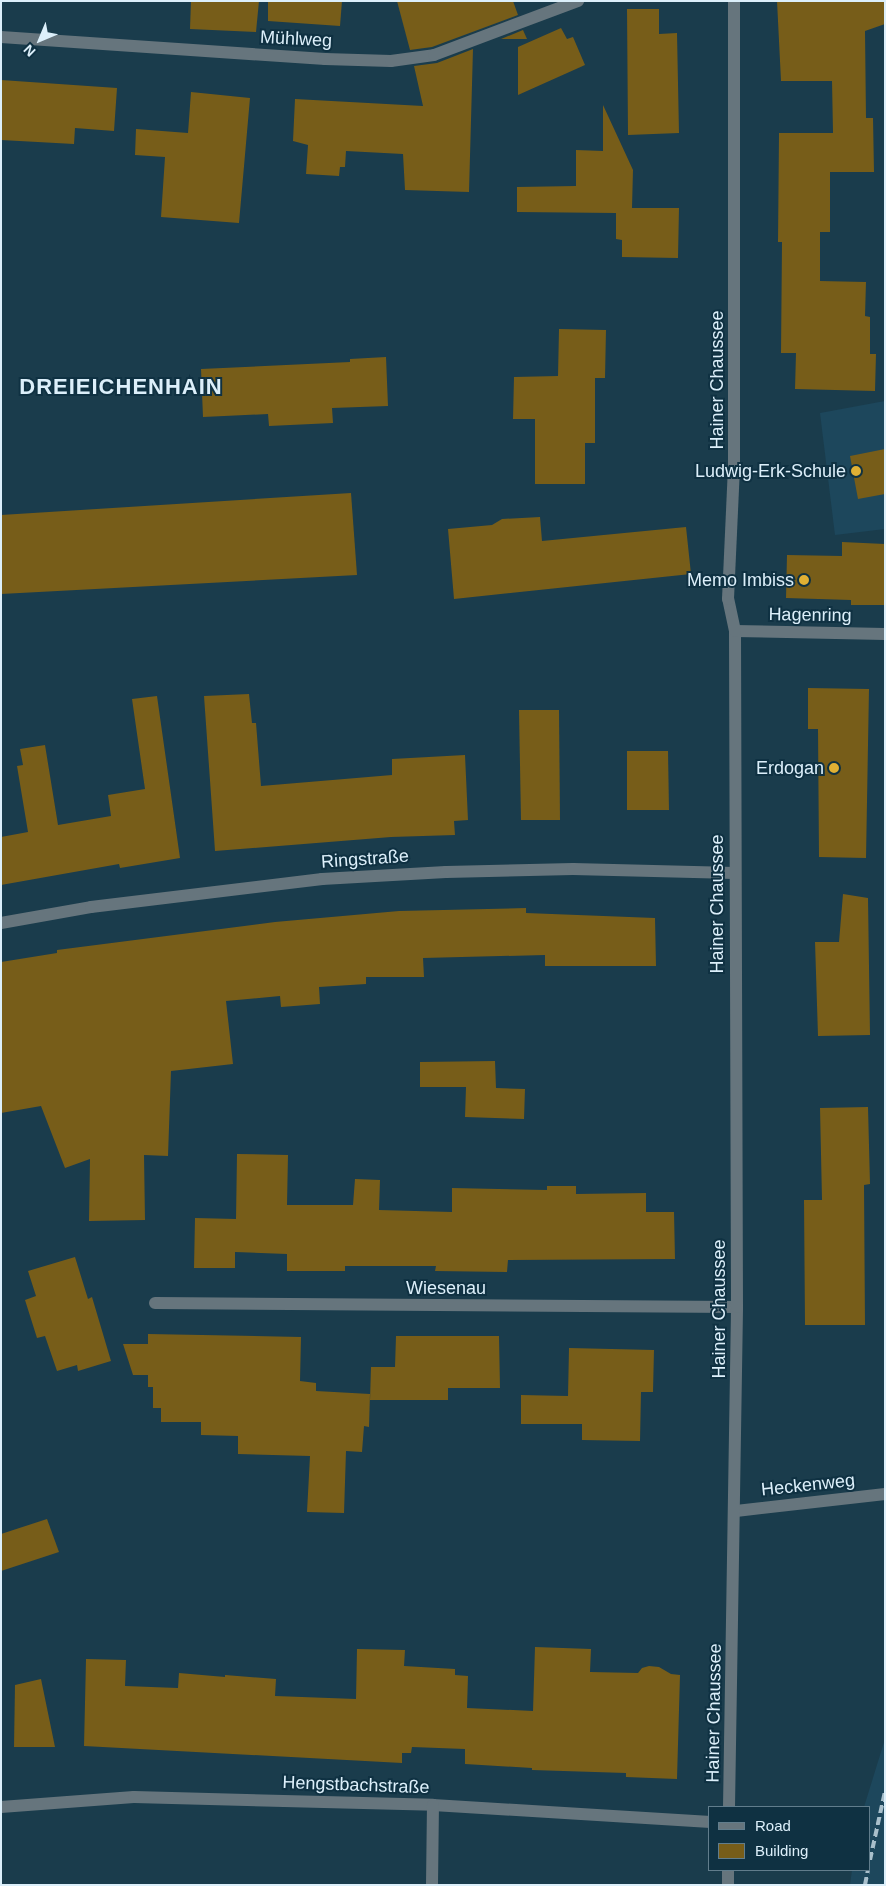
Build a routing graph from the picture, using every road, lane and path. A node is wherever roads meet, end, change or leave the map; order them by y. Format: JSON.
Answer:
{"nodes":[{"id":1,"x":578,"y":1,"type":"edge"},
{"id":2,"x":734,"y":1,"type":"edge"},
{"id":3,"x":1,"y":37,"type":"edge"},
{"id":4,"x":735,"y":631,"type":"junction"},
{"id":5,"x":885,"y":634,"type":"edge"},
{"id":6,"x":734,"y":873,"type":"junction"},
{"id":7,"x":1,"y":923,"type":"edge"},
{"id":8,"x":155,"y":1303,"type":"dead end"},
{"id":9,"x":738,"y":1307,"type":"junction"},
{"id":10,"x":885,"y":1494,"type":"edge"},
{"id":11,"x":736,"y":1511,"type":"junction"},
{"id":12,"x":433,"y":1805,"type":"junction"},
{"id":13,"x":729,"y":1806,"type":"edge"},
{"id":14,"x":1,"y":1807,"type":"edge"},
{"id":15,"x":708,"y":1822,"type":"edge"},
{"id":16,"x":728,"y":1871,"type":"edge"},
{"id":17,"x":432,"y":1885,"type":"edge"},
{"id":18,"x":728,"y":1885,"type":"edge"}],
"edges":[{"from":1,"to":3,"type":"street","name":"Mühlweg"},
{"from":2,"to":4,"type":"street","name":"Hainer Chaussee"},
{"from":4,"to":5,"type":"street","name":"Hagenring"},
{"from":4,"to":6,"type":"street","name":"Hainer Chaussee"},
{"from":6,"to":7,"type":"street","name":"Ringstraße"},
{"from":6,"to":9,"type":"street","name":"Hainer Chaussee"},
{"from":8,"to":9,"type":"street","name":"Wiesenau"},
{"from":9,"to":11,"type":"street","name":"Hainer Chaussee"},
{"from":10,"to":11,"type":"street","name":"Heckenweg"},
{"from":11,"to":13,"type":"street","name":"Hainer Chaussee"},
{"from":12,"to":14,"type":"street","name":"Hengstbachstraße"},
{"from":12,"to":15,"type":"street","name":"Hengstbachstraße"},
{"from":12,"to":17,"type":"street"},
{"from":16,"to":18,"type":"street"}]}
